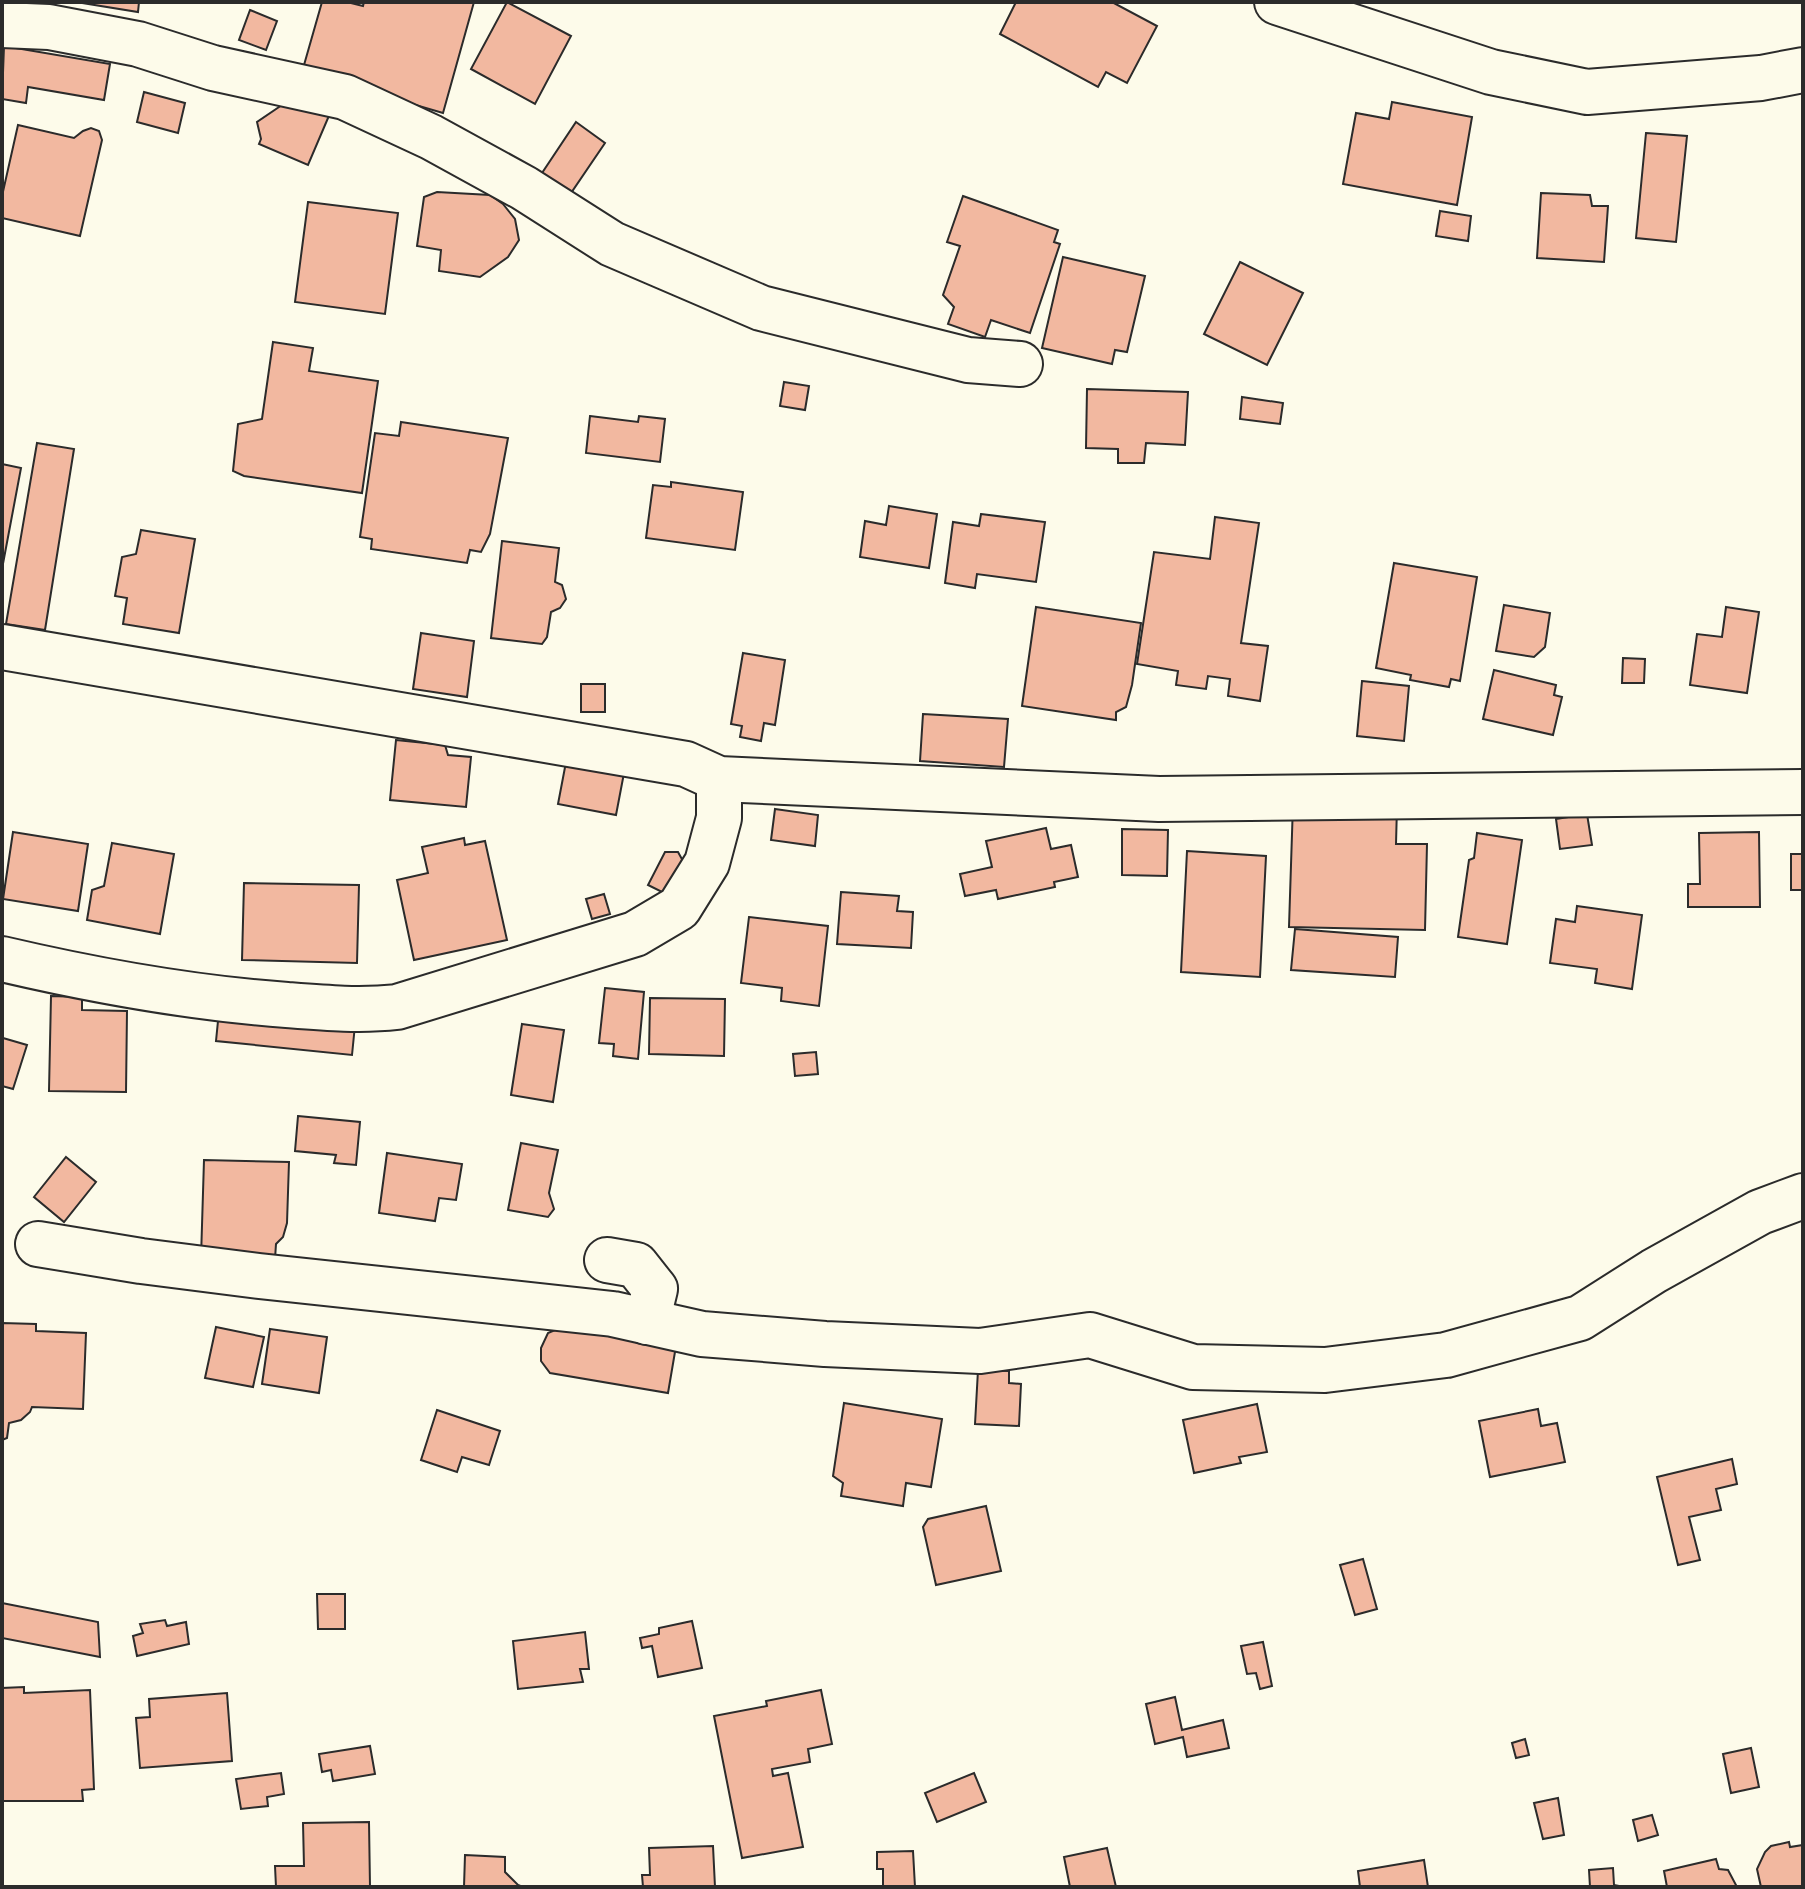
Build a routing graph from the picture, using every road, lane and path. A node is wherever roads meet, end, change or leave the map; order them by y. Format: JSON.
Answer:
{"nodes":[{"id":1,"x":1277,"y":2,"type":"edge"},
{"id":2,"x":2,"y":25,"type":"edge"},
{"id":3,"x":1803,"y":70,"type":"edge"},
{"id":4,"x":1020,"y":364,"type":"dead end"},
{"id":5,"x":2,"y":647,"type":"edge"},
{"id":6,"x":719,"y":779,"type":"junction"},
{"id":7,"x":1803,"y":792,"type":"edge"},
{"id":8,"x":2,"y":959,"type":"edge"},
{"id":9,"x":1803,"y":1196,"type":"edge"},
{"id":10,"x":38,"y":1244,"type":"dead end"},
{"id":11,"x":607,"y":1260,"type":"dead end"},
{"id":12,"x":647,"y":1322,"type":"junction"}],
"edges":[{"from":1,"to":3,"type":"street"},
{"from":2,"to":4,"type":"street"},
{"from":5,"to":6,"type":"street"},
{"from":6,"to":7,"type":"street"},
{"from":6,"to":8,"type":"street"},
{"from":9,"to":12,"type":"street"},
{"from":10,"to":12,"type":"street"},
{"from":11,"to":12,"type":"street"}]}
